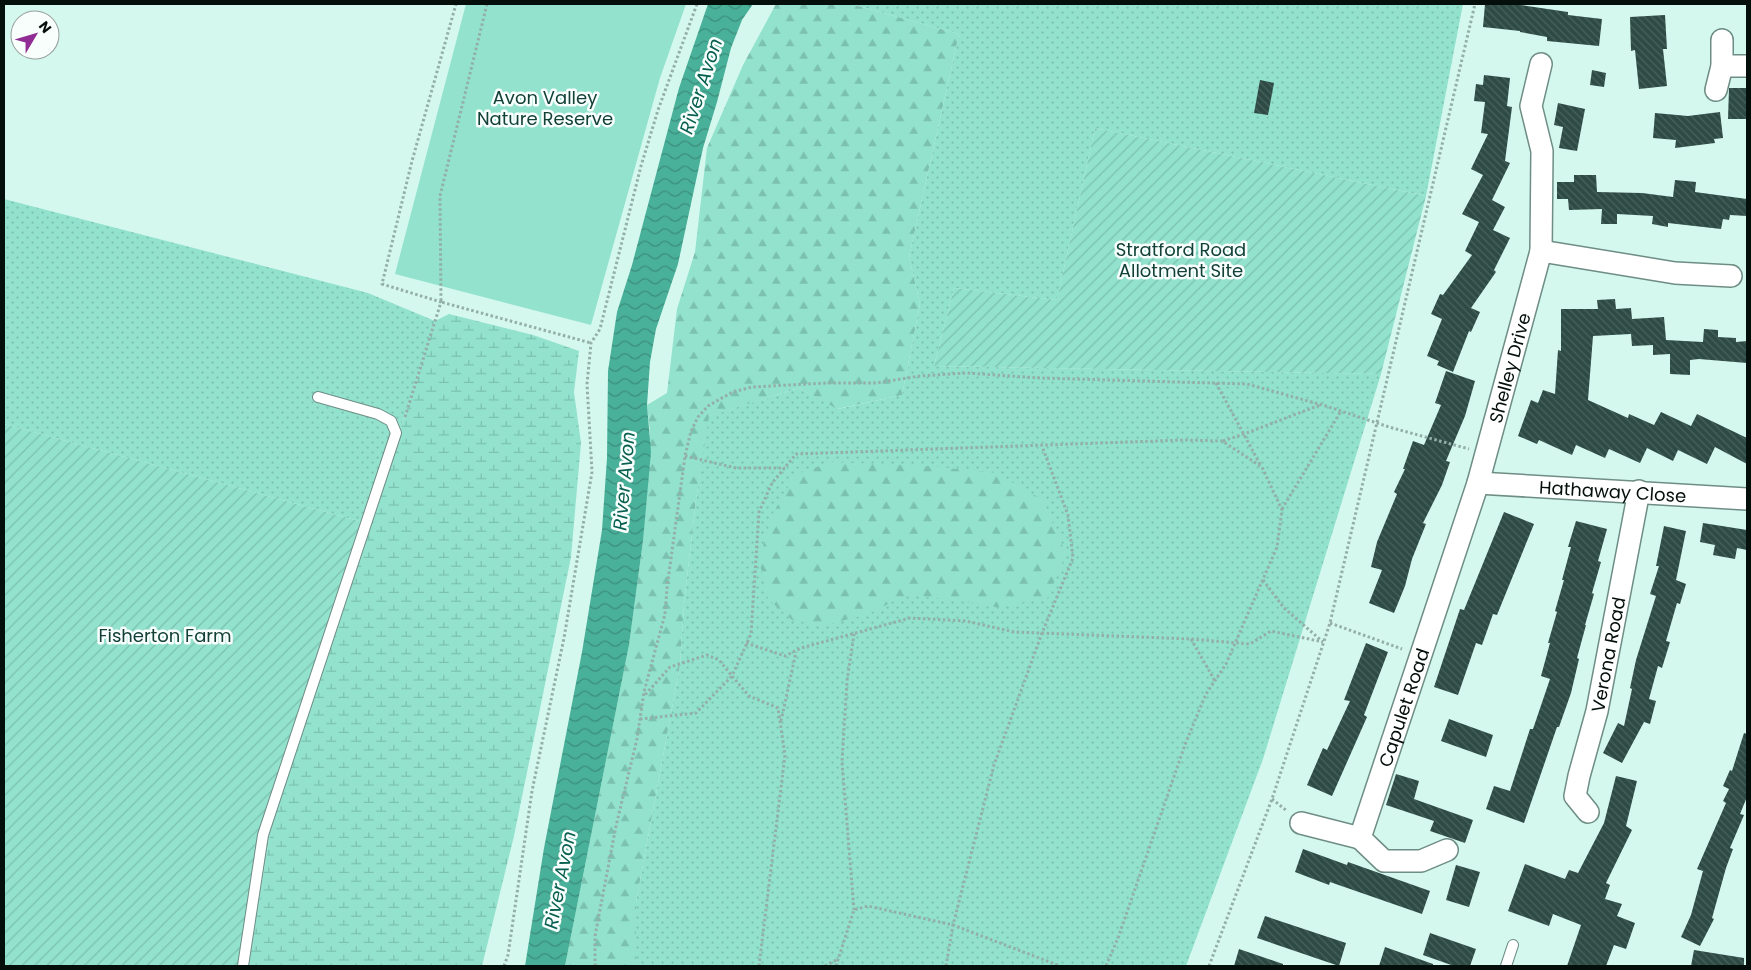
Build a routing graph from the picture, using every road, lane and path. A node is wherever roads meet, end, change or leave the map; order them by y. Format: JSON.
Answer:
{"nodes":[{"id":1,"x":487,"y":4,"type":"edge"},
{"id":2,"x":697,"y":4,"type":"edge"},
{"id":3,"x":1475,"y":4,"type":"edge"},
{"id":4,"x":1722,"y":40,"type":"dead end"},
{"id":5,"x":1541,"y":64,"type":"dead end"},
{"id":6,"x":1722,"y":66,"type":"junction"},
{"id":7,"x":1747,"y":66,"type":"edge"},
{"id":8,"x":1716,"y":90,"type":"dead end"},
{"id":9,"x":1541,"y":251,"type":"junction"},
{"id":10,"x":1731,"y":276,"type":"dead end"},
{"id":11,"x":591,"y":343,"type":"junction"},
{"id":12,"x":1216,"y":383,"type":"junction"},
{"id":13,"x":318,"y":397,"type":"dead end"},
{"id":14,"x":1321,"y":405,"type":"junction"},
{"id":15,"x":1341,"y":411,"type":"junction"},
{"id":16,"x":1376,"y":423,"type":"junction"},
{"id":17,"x":1244,"y":434,"type":"junction"},
{"id":18,"x":1222,"y":441,"type":"junction"},
{"id":19,"x":1042,"y":446,"type":"junction"},
{"id":20,"x":1486,"y":454,"type":"junction"},
{"id":21,"x":686,"y":456,"type":"junction"},
{"id":22,"x":1262,"y":467,"type":"junction"},
{"id":23,"x":785,"y":468,"type":"junction"},
{"id":24,"x":1478,"y":483,"type":"junction"},
{"id":25,"x":1639,"y":492,"type":"junction"},
{"id":26,"x":1747,"y":499,"type":"edge"},
{"id":27,"x":1282,"y":510,"type":"junction"},
{"id":28,"x":1262,"y":580,"type":"junction"},
{"id":29,"x":1330,"y":624,"type":"junction"},
{"id":30,"x":1042,"y":633,"type":"junction"},
{"id":31,"x":854,"y":634,"type":"junction"},
{"id":32,"x":1191,"y":639,"type":"junction"},
{"id":33,"x":1236,"y":641,"type":"junction"},
{"id":34,"x":1323,"y":642,"type":"junction"},
{"id":35,"x":746,"y":644,"type":"junction"},
{"id":36,"x":796,"y":651,"type":"junction"},
{"id":37,"x":1420,"y":656,"type":"junction"},
{"id":38,"x":732,"y":676,"type":"junction"},
{"id":39,"x":1215,"y":681,"type":"junction"},
{"id":40,"x":644,"y":697,"type":"junction"},
{"id":41,"x":640,"y":719,"type":"junction"},
{"id":42,"x":781,"y":725,"type":"junction"},
{"id":43,"x":1588,"y":812,"type":"dead end"},
{"id":44,"x":1301,"y":822,"type":"dead end"},
{"id":45,"x":1360,"y":838,"type":"junction"},
{"id":46,"x":1447,"y":850,"type":"dead end"},
{"id":47,"x":854,"y":910,"type":"junction"},
{"id":48,"x":953,"y":925,"type":"junction"},
{"id":49,"x":1513,"y":946,"type":"dead end"},
{"id":50,"x":838,"y":959,"type":"junction"},
{"id":51,"x":243,"y":966,"type":"edge"},
{"id":52,"x":504,"y":966,"type":"edge"},
{"id":53,"x":595,"y":966,"type":"edge"},
{"id":54,"x":759,"y":966,"type":"edge"},
{"id":55,"x":826,"y":966,"type":"edge"},
{"id":56,"x":836,"y":966,"type":"edge"},
{"id":57,"x":946,"y":966,"type":"edge"},
{"id":58,"x":1060,"y":966,"type":"edge"},
{"id":59,"x":1106,"y":966,"type":"edge"},
{"id":60,"x":1210,"y":966,"type":"edge"},
{"id":61,"x":1506,"y":966,"type":"edge"}],
"edges":[{"from":1,"to":11,"type":"path"},
{"from":2,"to":11,"type":"path"},
{"from":3,"to":16,"type":"path"},
{"from":4,"to":6,"type":"street"},
{"from":5,"to":9,"type":"street","name":"Shelley Drive"},
{"from":6,"to":7,"type":"street"},
{"from":6,"to":8,"type":"street"},
{"from":9,"to":10,"type":"street"},
{"from":9,"to":20,"type":"street","name":"Shelley Drive"},
{"from":11,"to":52,"type":"path"},
{"from":12,"to":14,"type":"path"},
{"from":12,"to":17,"type":"path"},
{"from":12,"to":21,"type":"path"},
{"from":13,"to":51,"type":"lane"},
{"from":14,"to":15,"type":"path"},
{"from":14,"to":17,"type":"path"},
{"from":15,"to":16,"type":"path"},
{"from":15,"to":27,"type":"path"},
{"from":16,"to":20,"type":"path"},
{"from":16,"to":29,"type":"path"},
{"from":17,"to":18,"type":"path"},
{"from":17,"to":22,"type":"path"},
{"from":18,"to":19,"type":"path"},
{"from":18,"to":22,"type":"path"},
{"from":19,"to":23,"type":"path"},
{"from":19,"to":30,"type":"path"},
{"from":20,"to":24,"type":"street","name":"Shelley Drive"},
{"from":21,"to":23,"type":"path"},
{"from":21,"to":40,"type":"path"},
{"from":22,"to":27,"type":"path"},
{"from":23,"to":35,"type":"path"},
{"from":24,"to":25,"type":"street","name":"Hathaway Close"},
{"from":24,"to":37,"type":"street","name":"Capulet Road"},
{"from":25,"to":26,"type":"street","name":"Hathaway Close"},
{"from":25,"to":43,"type":"street","name":"Verona Road"},
{"from":27,"to":28,"type":"path"},
{"from":28,"to":33,"type":"path"},
{"from":28,"to":34,"type":"path"},
{"from":29,"to":34,"type":"path"},
{"from":29,"to":37,"type":"path"},
{"from":30,"to":31,"type":"path"},
{"from":30,"to":32,"type":"path"},
{"from":30,"to":48,"type":"path"},
{"from":31,"to":36,"type":"path"},
{"from":31,"to":47,"type":"path"},
{"from":32,"to":33,"type":"path"},
{"from":32,"to":39,"type":"path"},
{"from":33,"to":34,"type":"path"},
{"from":33,"to":39,"type":"path"},
{"from":34,"to":60,"type":"path"},
{"from":35,"to":36,"type":"path"},
{"from":35,"to":38,"type":"path"},
{"from":36,"to":42,"type":"path"},
{"from":37,"to":45,"type":"street","name":"Capulet Road"},
{"from":38,"to":40,"type":"path"},
{"from":38,"to":41,"type":"path"},
{"from":38,"to":42,"type":"path"},
{"from":39,"to":59,"type":"path"},
{"from":40,"to":41,"type":"path"},
{"from":41,"to":53,"type":"path"},
{"from":42,"to":54,"type":"path"},
{"from":44,"to":45,"type":"street"},
{"from":45,"to":46,"type":"street"},
{"from":47,"to":48,"type":"path"},
{"from":47,"to":50,"type":"path"},
{"from":48,"to":57,"type":"path"},
{"from":48,"to":58,"type":"path"},
{"from":49,"to":61,"type":"lane"},
{"from":50,"to":55,"type":"path"},
{"from":50,"to":56,"type":"path"}]}
